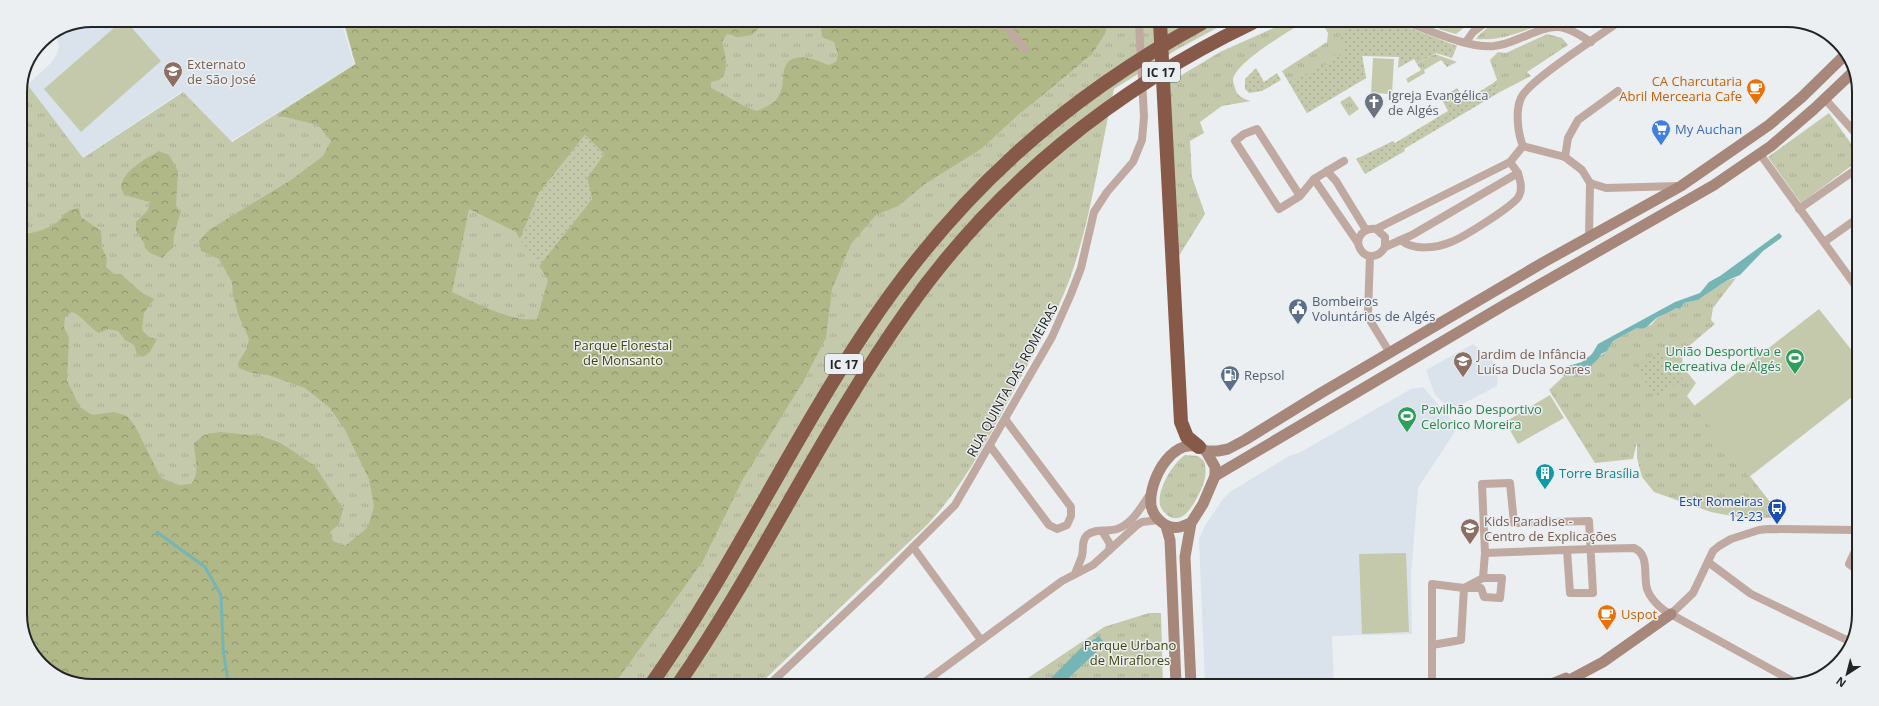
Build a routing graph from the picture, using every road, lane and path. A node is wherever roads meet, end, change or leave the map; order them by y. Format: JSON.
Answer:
{"nodes":[{"id":1,"x":1005,"y":27,"type":"edge"},
{"id":2,"x":1139,"y":27,"type":"edge"},
{"id":3,"x":1160,"y":27,"type":"edge"},
{"id":4,"x":1193,"y":27,"type":"edge"},
{"id":5,"x":1244,"y":27,"type":"edge"},
{"id":6,"x":1421,"y":27,"type":"edge"},
{"id":7,"x":1480,"y":27,"type":"edge"},
{"id":8,"x":1550,"y":27,"type":"edge"},
{"id":9,"x":1564,"y":27,"type":"edge"},
{"id":10,"x":1613,"y":27,"type":"edge"},
{"id":11,"x":1466,"y":42,"type":"junction"},
{"id":12,"x":1591,"y":42,"type":"junction"},
{"id":13,"x":1026,"y":49,"type":"dead end"},
{"id":14,"x":1842,"y":58,"type":"edge"},
{"id":15,"x":1850,"y":75,"type":"edge"},
{"id":16,"x":1618,"y":91,"type":"dead end"},
{"id":17,"x":1825,"y":99,"type":"junction"},
{"id":18,"x":1851,"y":127,"type":"edge"},
{"id":19,"x":1523,"y":146,"type":"junction"},
{"id":20,"x":1760,"y":154,"type":"junction"},
{"id":21,"x":1565,"y":157,"type":"junction"},
{"id":22,"x":1344,"y":161,"type":"dead end"},
{"id":23,"x":1510,"y":162,"type":"junction"},
{"id":24,"x":1326,"y":171,"type":"junction"},
{"id":25,"x":1852,"y":172,"type":"edge"},
{"id":26,"x":1518,"y":173,"type":"junction"},
{"id":27,"x":1314,"y":179,"type":"junction"},
{"id":28,"x":1590,"y":183,"type":"junction"},
{"id":29,"x":1681,"y":186,"type":"junction"},
{"id":30,"x":1300,"y":196,"type":"junction"},
{"id":31,"x":1799,"y":209,"type":"junction"},
{"id":32,"x":1852,"y":222,"type":"edge"},
{"id":33,"x":1376,"y":229,"type":"junction"},
{"id":34,"x":1366,"y":230,"type":"junction"},
{"id":35,"x":1589,"y":237,"type":"junction"},
{"id":36,"x":1401,"y":240,"type":"junction"},
{"id":37,"x":1824,"y":242,"type":"junction"},
{"id":38,"x":1358,"y":243,"type":"junction"},
{"id":39,"x":1385,"y":248,"type":"junction"},
{"id":40,"x":1370,"y":256,"type":"junction"},
{"id":41,"x":1852,"y":280,"type":"edge"},
{"id":42,"x":1390,"y":353,"type":"junction"},
{"id":43,"x":1349,"y":377,"type":"junction"},
{"id":44,"x":1358,"y":392,"type":"junction"},
{"id":45,"x":1321,"y":393,"type":"junction"},
{"id":46,"x":1330,"y":408,"type":"junction"},
{"id":47,"x":1005,"y":419,"type":"junction"},
{"id":48,"x":990,"y":446,"type":"junction"},
{"id":49,"x":1203,"y":449,"type":"junction"},
{"id":50,"x":1215,"y":476,"type":"junction"},
{"id":51,"x":1151,"y":494,"type":"junction"},
{"id":52,"x":1163,"y":523,"type":"junction"},
{"id":53,"x":1191,"y":523,"type":"junction"},
{"id":54,"x":1852,"y":530,"type":"edge"},
{"id":55,"x":1102,"y":531,"type":"junction"},
{"id":56,"x":913,"y":547,"type":"junction"},
{"id":57,"x":1590,"y":549,"type":"junction"},
{"id":58,"x":1109,"y":550,"type":"junction"},
{"id":59,"x":1567,"y":550,"type":"junction"},
{"id":60,"x":1485,"y":553,"type":"junction"},
{"id":61,"x":1852,"y":558,"type":"edge"},
{"id":62,"x":1708,"y":562,"type":"junction"},
{"id":63,"x":1852,"y":566,"type":"edge"},
{"id":64,"x":1075,"y":574,"type":"junction"},
{"id":65,"x":1483,"y":578,"type":"junction"},
{"id":66,"x":1464,"y":588,"type":"junction"},
{"id":67,"x":1671,"y":614,"type":"junction"},
{"id":68,"x":981,"y":640,"type":"junction"},
{"id":69,"x":1846,"y":640,"type":"edge"},
{"id":70,"x":1432,"y":645,"type":"junction"},
{"id":71,"x":1614,"y":655,"type":"junction"},
{"id":72,"x":655,"y":679,"type":"edge"},
{"id":73,"x":682,"y":679,"type":"edge"},
{"id":74,"x":775,"y":679,"type":"edge"},
{"id":75,"x":929,"y":679,"type":"edge"},
{"id":76,"x":1176,"y":679,"type":"edge"},
{"id":77,"x":1191,"y":679,"type":"edge"},
{"id":78,"x":1432,"y":679,"type":"edge"},
{"id":79,"x":1564,"y":679,"type":"edge"},
{"id":80,"x":1572,"y":679,"type":"edge"},
{"id":81,"x":1788,"y":679,"type":"edge"}],
"edges":[{"from":1,"to":13,"type":"street"},
{"from":2,"to":47,"type":"street","name":"RUA QUINTA DAS ROMEIRAS"},
{"from":3,"to":49,"type":"highway"},
{"from":4,"to":72,"type":"highway","number":"IC 17"},
{"from":5,"to":73,"type":"highway","number":"IC 17"},
{"from":6,"to":11,"type":"street"},
{"from":7,"to":11,"type":"street"},
{"from":8,"to":11,"type":"street"},
{"from":9,"to":12,"type":"street"},
{"from":10,"to":12,"type":"street"},
{"from":12,"to":19,"type":"street"},
{"from":14,"to":29,"type":"street"},
{"from":15,"to":17,"type":"street"},
{"from":16,"to":21,"type":"street"},
{"from":17,"to":18,"type":"street"},
{"from":17,"to":20,"type":"street"},
{"from":19,"to":21,"type":"street"},
{"from":19,"to":23,"type":"street"},
{"from":20,"to":31,"type":"street"},
{"from":20,"to":44,"type":"street"},
{"from":21,"to":28,"type":"street"},
{"from":22,"to":24,"type":"street"},
{"from":23,"to":26,"type":"street"},
{"from":23,"to":33,"type":"street"},
{"from":24,"to":27,"type":"street"},
{"from":24,"to":34,"type":"street"},
{"from":25,"to":31,"type":"street"},
{"from":26,"to":36,"type":"street"},
{"from":26,"to":36,"type":"street"},
{"from":27,"to":30,"type":"street"},
{"from":27,"to":38,"type":"street"},
{"from":28,"to":29,"type":"street"},
{"from":28,"to":35,"type":"street"},
{"from":29,"to":35,"type":"street"},
{"from":30,"to":30,"type":"street"},
{"from":31,"to":37,"type":"street"},
{"from":32,"to":37,"type":"street"},
{"from":33,"to":34,"type":"street"},
{"from":33,"to":39,"type":"street"},
{"from":34,"to":38,"type":"street"},
{"from":35,"to":42,"type":"street"},
{"from":36,"to":39,"type":"street"},
{"from":37,"to":41,"type":"street"},
{"from":38,"to":40,"type":"street"},
{"from":39,"to":40,"type":"street"},
{"from":40,"to":42,"type":"street"},
{"from":42,"to":43,"type":"street"},
{"from":43,"to":44,"type":"street"},
{"from":43,"to":45,"type":"street"},
{"from":44,"to":46,"type":"street"},
{"from":45,"to":46,"type":"street"},
{"from":45,"to":49,"type":"street"},
{"from":46,"to":50,"type":"street"},
{"from":47,"to":48,"type":"street","name":"RUA QUINTA DAS ROMEIRAS"},
{"from":47,"to":48,"type":"street"},
{"from":48,"to":56,"type":"street","name":"RUA QUINTA DAS ROMEIRAS"},
{"from":49,"to":50,"type":"street"},
{"from":49,"to":51,"type":"street"},
{"from":50,"to":53,"type":"street"},
{"from":51,"to":52,"type":"street"},
{"from":51,"to":55,"type":"street"},
{"from":52,"to":53,"type":"street"},
{"from":52,"to":58,"type":"street"},
{"from":52,"to":76,"type":"street"},
{"from":53,"to":77,"type":"street"},
{"from":54,"to":62,"type":"street"},
{"from":55,"to":58,"type":"street"},
{"from":55,"to":64,"type":"street"},
{"from":56,"to":68,"type":"street"},
{"from":56,"to":74,"type":"street","name":"RUA QUINTA DAS ROMEIRAS"},
{"from":57,"to":59,"type":"street"},
{"from":57,"to":59,"type":"street"},
{"from":57,"to":60,"type":"street"},
{"from":57,"to":67,"type":"street"},
{"from":58,"to":64,"type":"street"},
{"from":59,"to":60,"type":"street"},
{"from":60,"to":65,"type":"street"},
{"from":61,"to":63,"type":"street"},
{"from":62,"to":67,"type":"street"},
{"from":62,"to":69,"type":"street"},
{"from":64,"to":68,"type":"street"},
{"from":65,"to":66,"type":"street"},
{"from":65,"to":66,"type":"street"},
{"from":66,"to":70,"type":"street"},
{"from":66,"to":70,"type":"street"},
{"from":67,"to":71,"type":"street"},
{"from":67,"to":81,"type":"street"},
{"from":68,"to":75,"type":"street"},
{"from":70,"to":78,"type":"street"},
{"from":71,"to":79,"type":"street"},
{"from":71,"to":80,"type":"street"}]}
